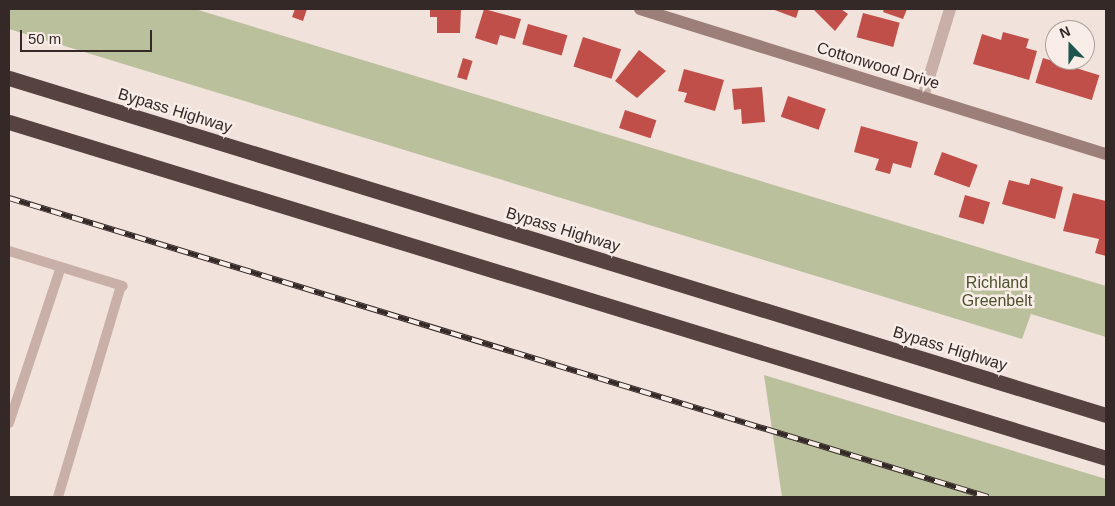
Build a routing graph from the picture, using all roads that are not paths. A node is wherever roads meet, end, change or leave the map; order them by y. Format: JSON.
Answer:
{"nodes":[{"id":1,"x":640,"y":9,"type":"edge"},
{"id":2,"x":950,"y":9,"type":"edge"},
{"id":3,"x":9,"y":78,"type":"edge"},
{"id":4,"x":923,"y":97,"type":"junction"},
{"id":5,"x":9,"y":122,"type":"edge"},
{"id":6,"x":1106,"y":154,"type":"edge"},
{"id":7,"x":9,"y":251,"type":"edge"},
{"id":8,"x":61,"y":267,"type":"junction"},
{"id":9,"x":1106,"y":415,"type":"edge"},
{"id":10,"x":9,"y":422,"type":"edge"},
{"id":11,"x":1106,"y":458,"type":"edge"},
{"id":12,"x":58,"y":497,"type":"edge"}],
"edges":[{"from":1,"to":4,"type":"street","name":"Cottonwood Drive"},
{"from":2,"to":4,"type":"street"},
{"from":3,"to":9,"type":"highway","name":"Bypass Highway"},
{"from":4,"to":6,"type":"street","name":"Cottonwood Drive"},
{"from":5,"to":11,"type":"highway"},
{"from":7,"to":8,"type":"lane"},
{"from":8,"to":10,"type":"lane"},
{"from":8,"to":12,"type":"lane"}]}
